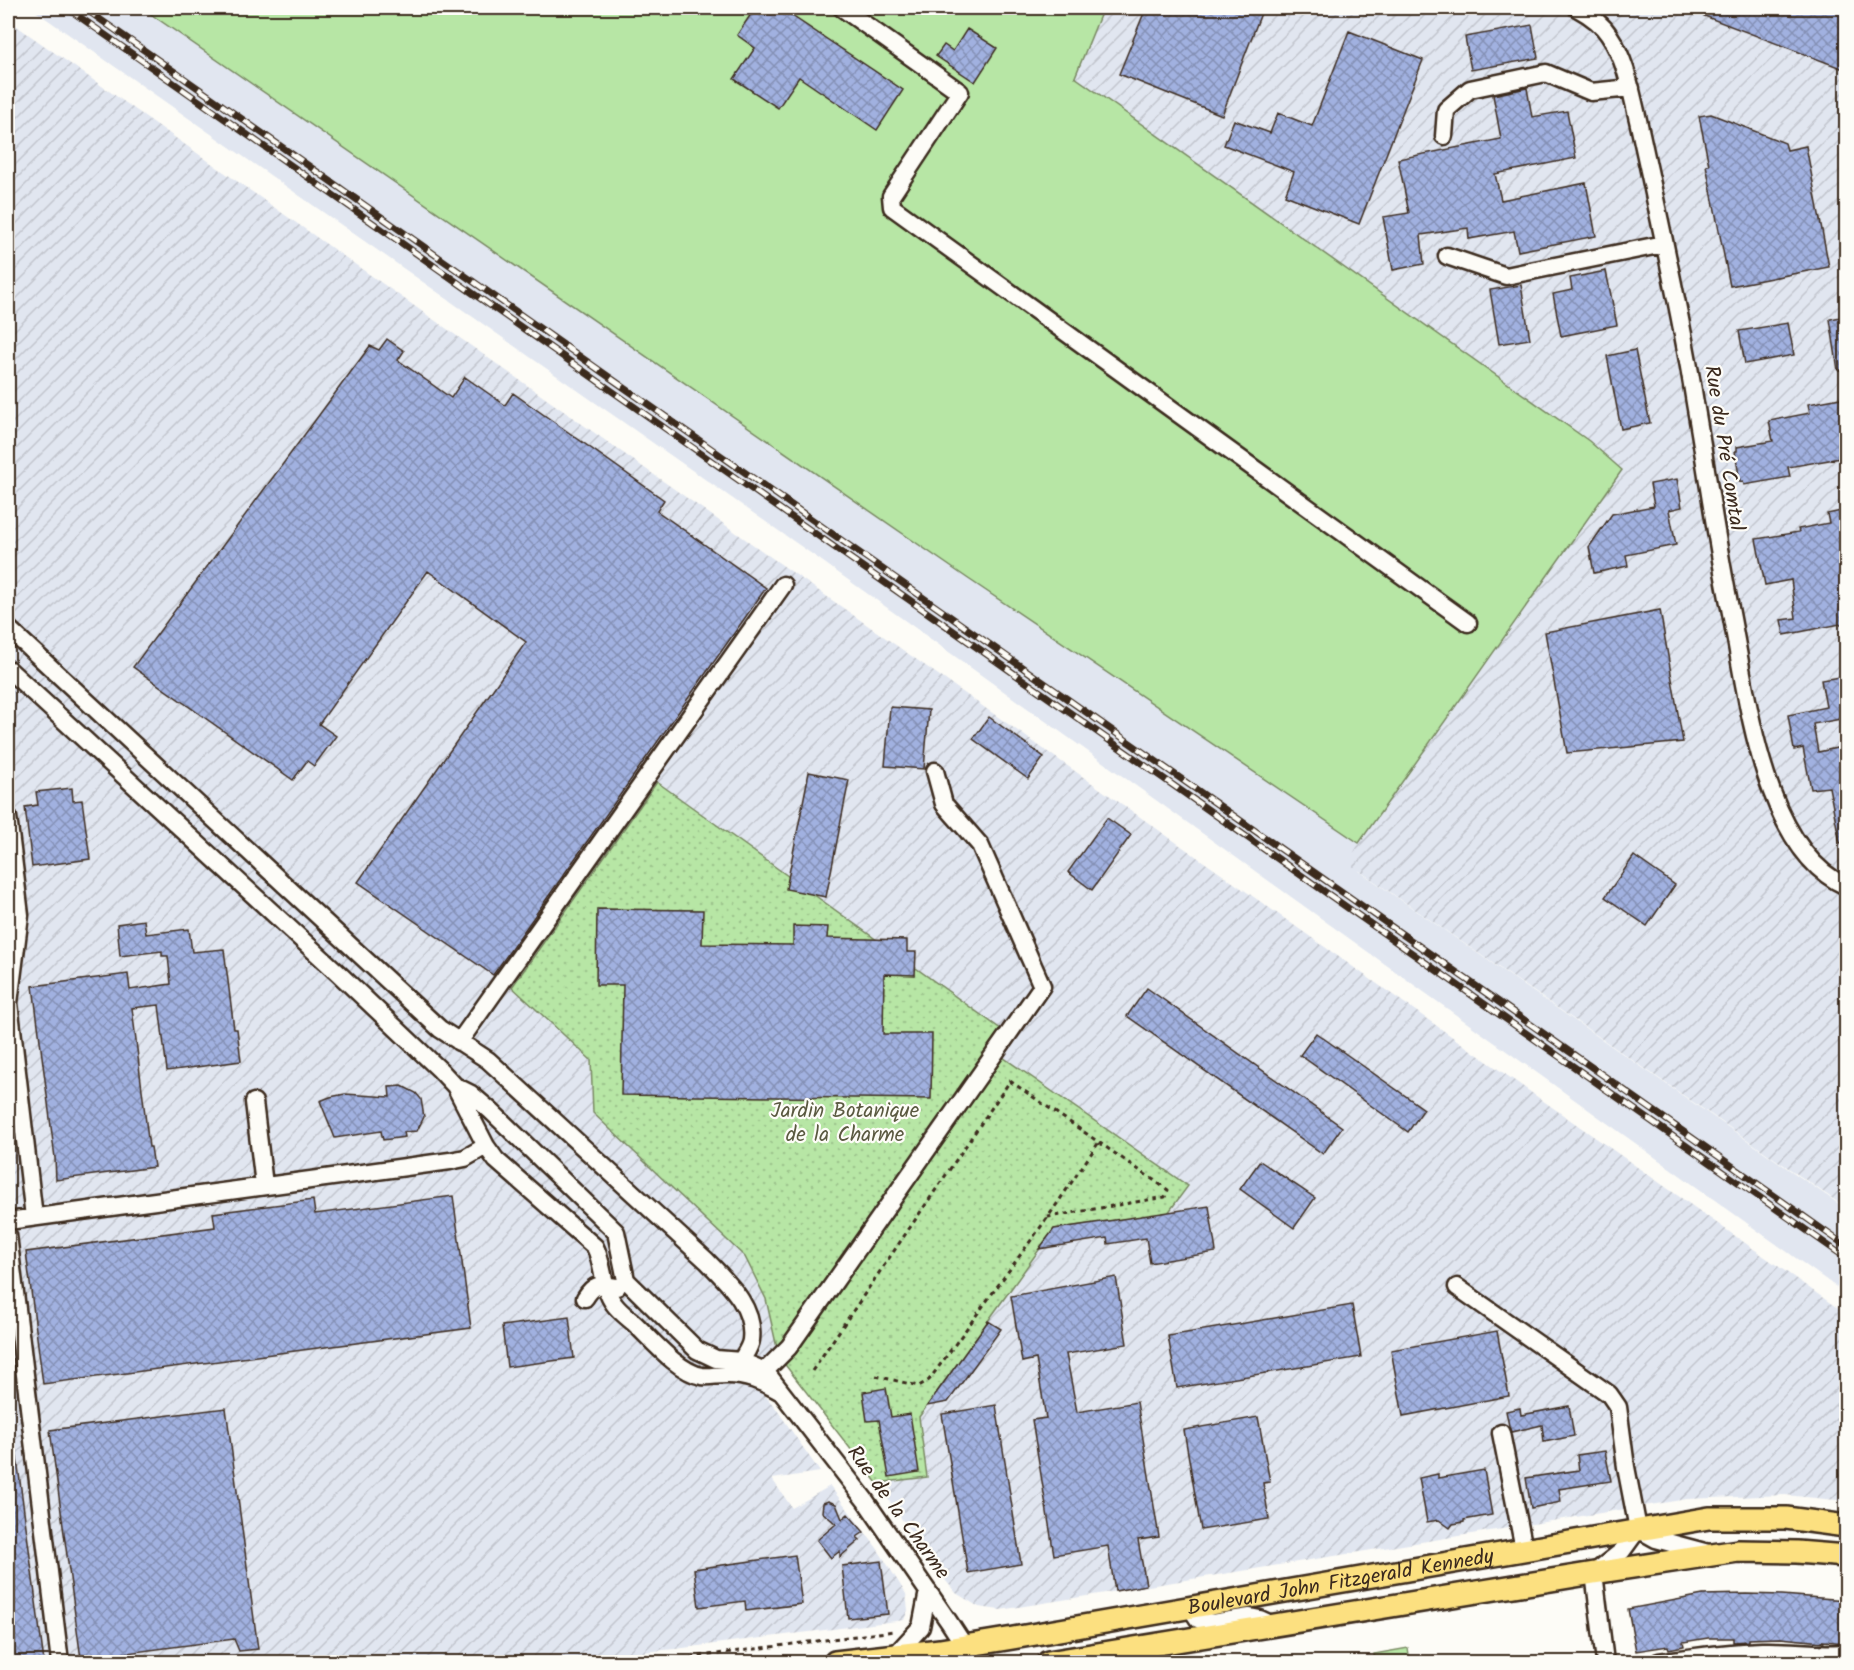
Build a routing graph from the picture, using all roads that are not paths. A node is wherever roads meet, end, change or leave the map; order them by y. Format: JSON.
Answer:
{"nodes":[{"id":1,"x":842,"y":8,"type":"edge"},
{"id":2,"x":1577,"y":8,"type":"edge"},
{"id":3,"x":1631,"y":88,"type":"junction"},
{"id":4,"x":1444,"y":136,"type":"dead end"},
{"id":5,"x":1664,"y":244,"type":"junction"},
{"id":6,"x":1447,"y":256,"type":"dead end"},
{"id":7,"x":783,"y":585,"type":"dead end"},
{"id":8,"x":1468,"y":623,"type":"dead end"},
{"id":9,"x":8,"y":628,"type":"edge"},
{"id":10,"x":8,"y":669,"type":"edge"},
{"id":11,"x":935,"y":771,"type":"dead end"},
{"id":12,"x":8,"y":817,"type":"edge"},
{"id":13,"x":1846,"y":886,"type":"edge"},
{"id":14,"x":459,"y":1042,"type":"junction"},
{"id":15,"x":455,"y":1086,"type":"junction"},
{"id":16,"x":254,"y":1102,"type":"dead end"},
{"id":17,"x":491,"y":1153,"type":"junction"},
{"id":18,"x":264,"y":1185,"type":"junction"},
{"id":19,"x":34,"y":1217,"type":"junction"},
{"id":20,"x":8,"y":1221,"type":"edge"},
{"id":21,"x":8,"y":1235,"type":"edge"},
{"id":22,"x":606,"y":1286,"type":"junction"},
{"id":23,"x":1457,"y":1287,"type":"dead end"},
{"id":24,"x":585,"y":1298,"type":"dead end"},
{"id":25,"x":648,"y":1301,"type":"junction"},
{"id":26,"x":741,"y":1361,"type":"junction"},
{"id":27,"x":765,"y":1371,"type":"junction"},
{"id":28,"x":781,"y":1392,"type":"junction"},
{"id":29,"x":1501,"y":1432,"type":"dead end"},
{"id":30,"x":1846,"y":1526,"type":"edge"},
{"id":31,"x":1638,"y":1529,"type":"junction"},
{"id":32,"x":1524,"y":1550,"type":"junction"},
{"id":33,"x":1715,"y":1555,"type":"junction"},
{"id":34,"x":1846,"y":1556,"type":"edge"},
{"id":35,"x":1594,"y":1573,"type":"junction"},
{"id":36,"x":928,"y":1591,"type":"junction"},
{"id":37,"x":1190,"y":1607,"type":"junction"},
{"id":38,"x":1273,"y":1625,"type":"junction"},
{"id":39,"x":1846,"y":1653,"type":"edge"},
{"id":40,"x":896,"y":1654,"type":"junction"},
{"id":41,"x":970,"y":1654,"type":"edge"},
{"id":42,"x":1767,"y":1657,"type":"edge"},
{"id":43,"x":1702,"y":1659,"type":"edge"},
{"id":44,"x":1818,"y":1659,"type":"edge"},
{"id":45,"x":60,"y":1662,"type":"edge"},
{"id":46,"x":835,"y":1662,"type":"edge"},
{"id":47,"x":1048,"y":1662,"type":"edge"},
{"id":48,"x":1605,"y":1662,"type":"edge"},
{"id":49,"x":1659,"y":1662,"type":"edge"}],
"edges":[{"from":1,"to":8,"type":"street"},
{"from":2,"to":3,"type":"street","name":"Rue du Pré Comtal"},
{"from":3,"to":4,"type":"street"},
{"from":3,"to":5,"type":"street","name":"Rue du Pré Comtal"},
{"from":5,"to":6,"type":"street"},
{"from":5,"to":13,"type":"street","name":"Rue du Pré Comtal"},
{"from":7,"to":14,"type":"street"},
{"from":9,"to":14,"type":"street"},
{"from":10,"to":15,"type":"street"},
{"from":11,"to":27,"type":"street"},
{"from":12,"to":19,"type":"street"},
{"from":14,"to":26,"type":"street"},
{"from":15,"to":17,"type":"street"},
{"from":15,"to":25,"type":"street"},
{"from":16,"to":18,"type":"street"},
{"from":17,"to":18,"type":"street"},
{"from":17,"to":22,"type":"street","name":"Rue de la Charme"},
{"from":18,"to":19,"type":"street"},
{"from":19,"to":20,"type":"street"},
{"from":21,"to":45,"type":"street"},
{"from":22,"to":24,"type":"street"},
{"from":22,"to":25,"type":"street"},
{"from":22,"to":28,"type":"street","name":"Rue de la Charme"},
{"from":23,"to":31,"type":"street"},
{"from":25,"to":26,"type":"street"},
{"from":26,"to":27,"type":"street"},
{"from":27,"to":28,"type":"street","name":"Rue de la Charme"},
{"from":28,"to":36,"type":"street","name":"Rue de la Charme"},
{"from":29,"to":32,"type":"street"},
{"from":30,"to":31,"type":"main road","name":"Boulevard John Fitzgerald Kennedy"},
{"from":31,"to":32,"type":"main road","name":"Boulevard John Fitzgerald Kennedy"},
{"from":31,"to":33,"type":"street"},
{"from":31,"to":35,"type":"street"},
{"from":32,"to":37,"type":"main road","name":"Boulevard John Fitzgerald Kennedy"},
{"from":33,"to":34,"type":"main road","name":"Boulevard John Fitzgerald Kennedy"},
{"from":33,"to":35,"type":"main road","name":"Boulevard John Fitzgerald Kennedy"},
{"from":35,"to":38,"type":"main road","name":"Boulevard John Fitzgerald Kennedy"},
{"from":35,"to":48,"type":"street"},
{"from":36,"to":40,"type":"street"},
{"from":36,"to":41,"type":"street","name":"Rue de la Charme"},
{"from":37,"to":38,"type":"street"},
{"from":37,"to":41,"type":"main road","name":"Boulevard John Fitzgerald Kennedy"},
{"from":38,"to":47,"type":"main road","name":"Boulevard John Fitzgerald Kennedy"},
{"from":39,"to":44,"type":"street"},
{"from":40,"to":41,"type":"main road","name":"Boulevard John Fitzgerald Kennedy"},
{"from":40,"to":46,"type":"main road","name":"Boulevard John Fitzgerald Kennedy"},
{"from":42,"to":43,"type":"street"},
{"from":42,"to":44,"type":"street"},
{"from":43,"to":49,"type":"street"}]}
